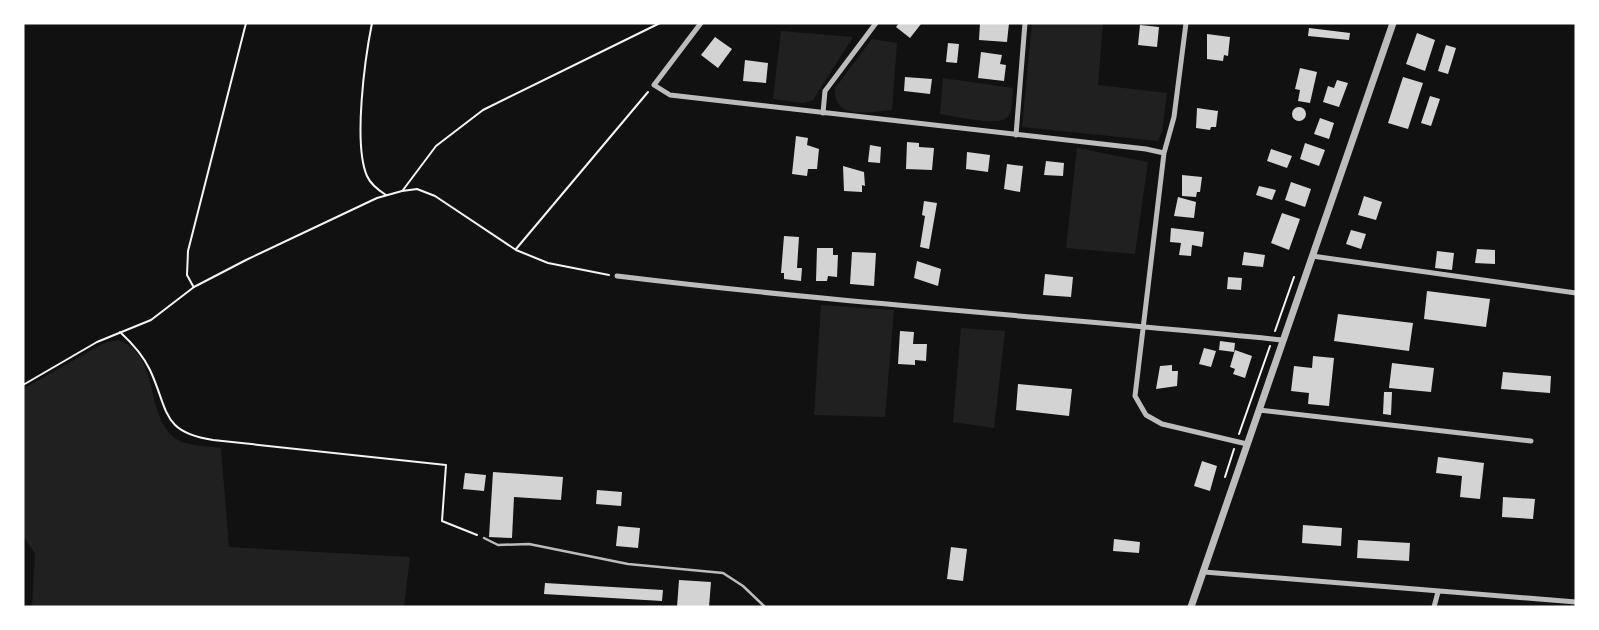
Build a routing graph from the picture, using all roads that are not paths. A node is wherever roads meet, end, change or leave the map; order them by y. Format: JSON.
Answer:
{"nodes":[{"id":1,"x":701,"y":23,"type":"edge"},
{"id":2,"x":876,"y":23,"type":"edge"},
{"id":3,"x":1025,"y":23,"type":"edge"},
{"id":4,"x":1186,"y":23,"type":"edge"},
{"id":5,"x":1393,"y":23,"type":"edge"},
{"id":6,"x":823,"y":113,"type":"junction"},
{"id":7,"x":1016,"y":135,"type":"junction"},
{"id":8,"x":1164,"y":153,"type":"junction"},
{"id":9,"x":1312,"y":256,"type":"junction"},
{"id":10,"x":617,"y":276,"type":"road end"},
{"id":11,"x":1576,"y":293,"type":"edge"},
{"id":12,"x":1141,"y":325,"type":"junction"},
{"id":13,"x":1283,"y":340,"type":"junction"},
{"id":14,"x":1259,"y":410,"type":"junction"},
{"id":15,"x":1531,"y":440,"type":"dead end"},
{"id":16,"x":1247,"y":444,"type":"junction"},
{"id":17,"x":484,"y":538,"type":"road end"},
{"id":18,"x":1204,"y":572,"type":"junction"},
{"id":19,"x":1438,"y":592,"type":"junction"},
{"id":20,"x":1576,"y":602,"type":"edge"},
{"id":21,"x":765,"y":607,"type":"edge"},
{"id":22,"x":1191,"y":607,"type":"edge"},
{"id":23,"x":1434,"y":607,"type":"edge"}],
"edges":[{"from":1,"to":6,"type":"street"},
{"from":2,"to":6,"type":"street"},
{"from":3,"to":7,"type":"street"},
{"from":4,"to":8,"type":"street"},
{"from":5,"to":9,"type":"street"},
{"from":6,"to":7,"type":"street"},
{"from":7,"to":8,"type":"street"},
{"from":8,"to":12,"type":"street"},
{"from":9,"to":11,"type":"street"},
{"from":9,"to":13,"type":"street"},
{"from":10,"to":12,"type":"street"},
{"from":12,"to":13,"type":"street"},
{"from":12,"to":16,"type":"street"},
{"from":13,"to":14,"type":"street"},
{"from":14,"to":15,"type":"street"},
{"from":14,"to":16,"type":"street"},
{"from":16,"to":18,"type":"street"},
{"from":17,"to":21,"type":"lane"},
{"from":18,"to":19,"type":"street"},
{"from":18,"to":22,"type":"street"},
{"from":19,"to":20,"type":"street"},
{"from":19,"to":23,"type":"street"}]}
